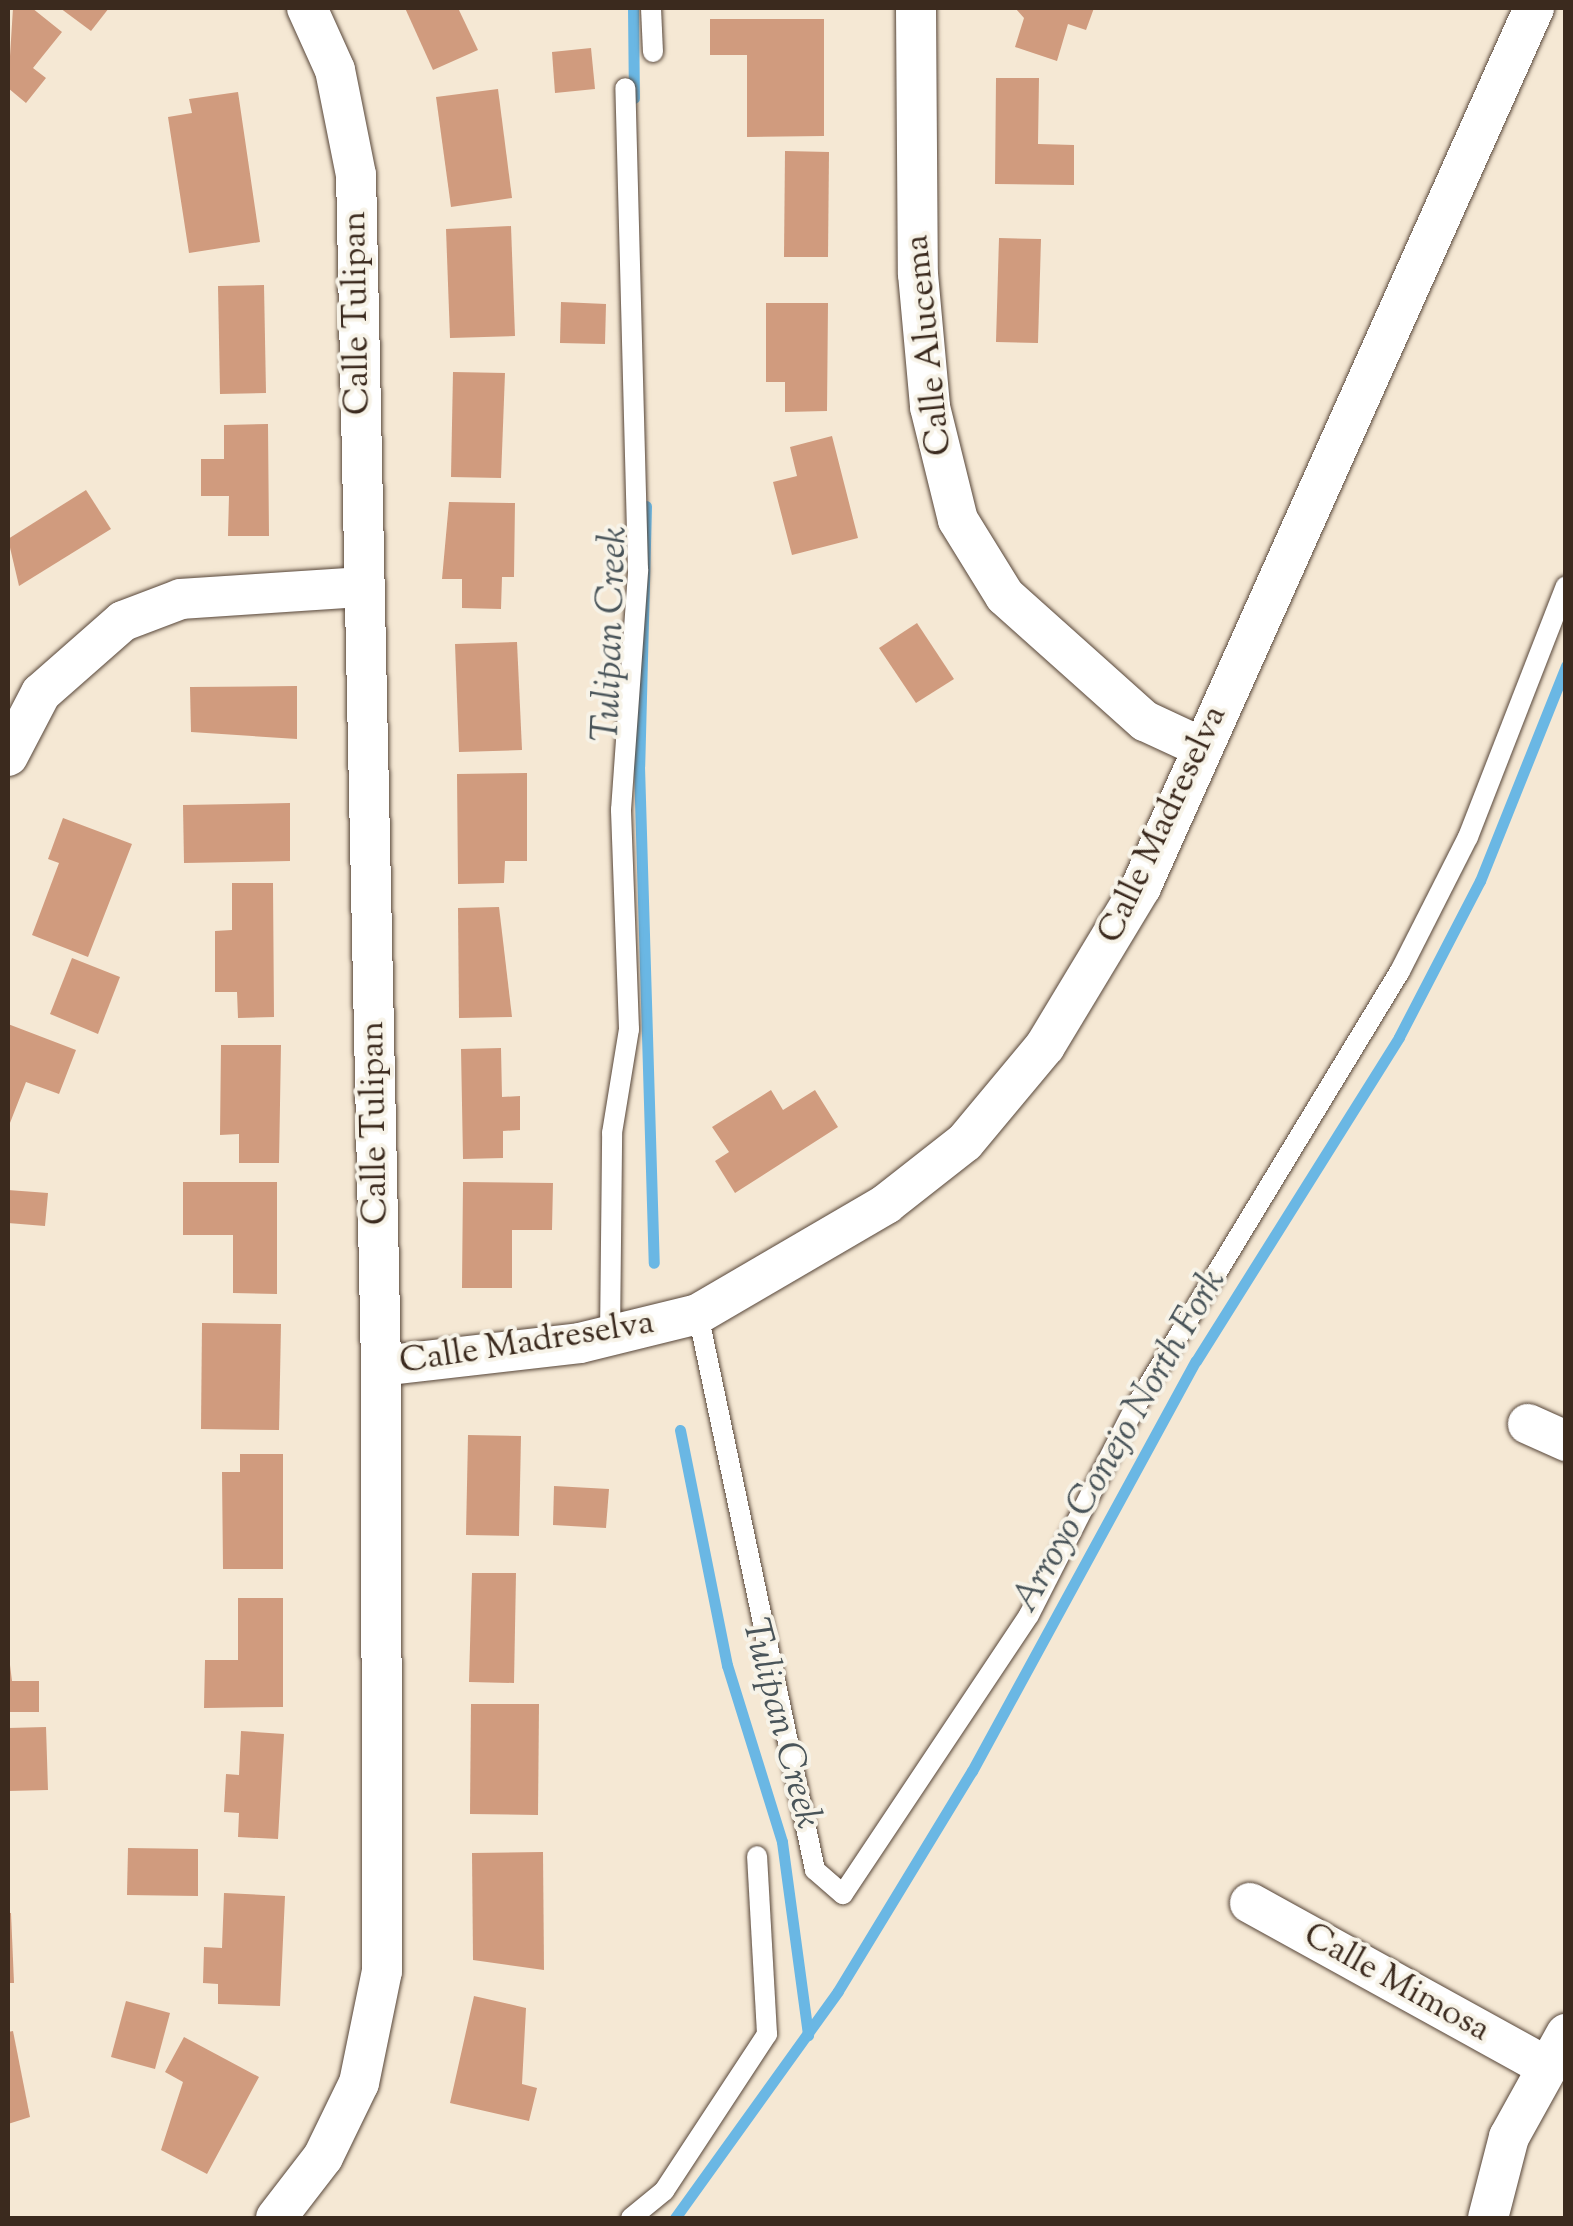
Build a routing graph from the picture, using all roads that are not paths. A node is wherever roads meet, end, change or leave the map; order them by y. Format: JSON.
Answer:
{"nodes":[{"id":1,"x":307,"y":8,"type":"edge"},
{"id":2,"x":651,"y":8,"type":"edge"},
{"id":3,"x":916,"y":8,"type":"edge"},
{"id":4,"x":1534,"y":8,"type":"edge"},
{"id":5,"x":653,"y":52,"type":"dead end"},
{"id":6,"x":625,"y":88,"type":"dead end"},
{"id":7,"x":1566,"y":586,"type":"edge"},
{"id":8,"x":363,"y":587,"type":"junction"},
{"id":9,"x":1201,"y":747,"type":"junction"},
{"id":10,"x":8,"y":756,"type":"edge"},
{"id":11,"x":698,"y":1314,"type":"junction"},
{"id":12,"x":610,"y":1338,"type":"junction"},
{"id":13,"x":381,"y":1366,"type":"junction"},
{"id":14,"x":1528,"y":1424,"type":"dead end"},
{"id":15,"x":1566,"y":1441,"type":"edge"},
{"id":16,"x":756,"y":1856,"type":"dead end"},
{"id":17,"x":1250,"y":1903,"type":"dead end"},
{"id":18,"x":1554,"y":2049,"type":"edge"},
{"id":19,"x":276,"y":2218,"type":"edge"},
{"id":20,"x":631,"y":2218,"type":"edge"},
{"id":21,"x":1488,"y":2218,"type":"edge"}],
"edges":[{"from":1,"to":8,"type":"street","name":"Calle Tulipan"},
{"from":2,"to":5,"type":"lane"},
{"from":3,"to":9,"type":"street","name":"Calle Alucema"},
{"from":4,"to":9,"type":"street","name":"Calle Madreselva"},
{"from":6,"to":12,"type":"lane"},
{"from":7,"to":11,"type":"lane"},
{"from":8,"to":10,"type":"street"},
{"from":8,"to":13,"type":"street","name":"Calle Tulipan"},
{"from":9,"to":11,"type":"street","name":"Calle Madreselva"},
{"from":11,"to":12,"type":"street","name":"Calle Madreselva"},
{"from":12,"to":13,"type":"street","name":"Calle Madreselva"},
{"from":13,"to":19,"type":"street","name":"Calle Tulipan"},
{"from":14,"to":15,"type":"street"},
{"from":16,"to":20,"type":"lane"},
{"from":17,"to":18,"type":"street","name":"Calle Mimosa"},
{"from":18,"to":21,"type":"street"}]}
